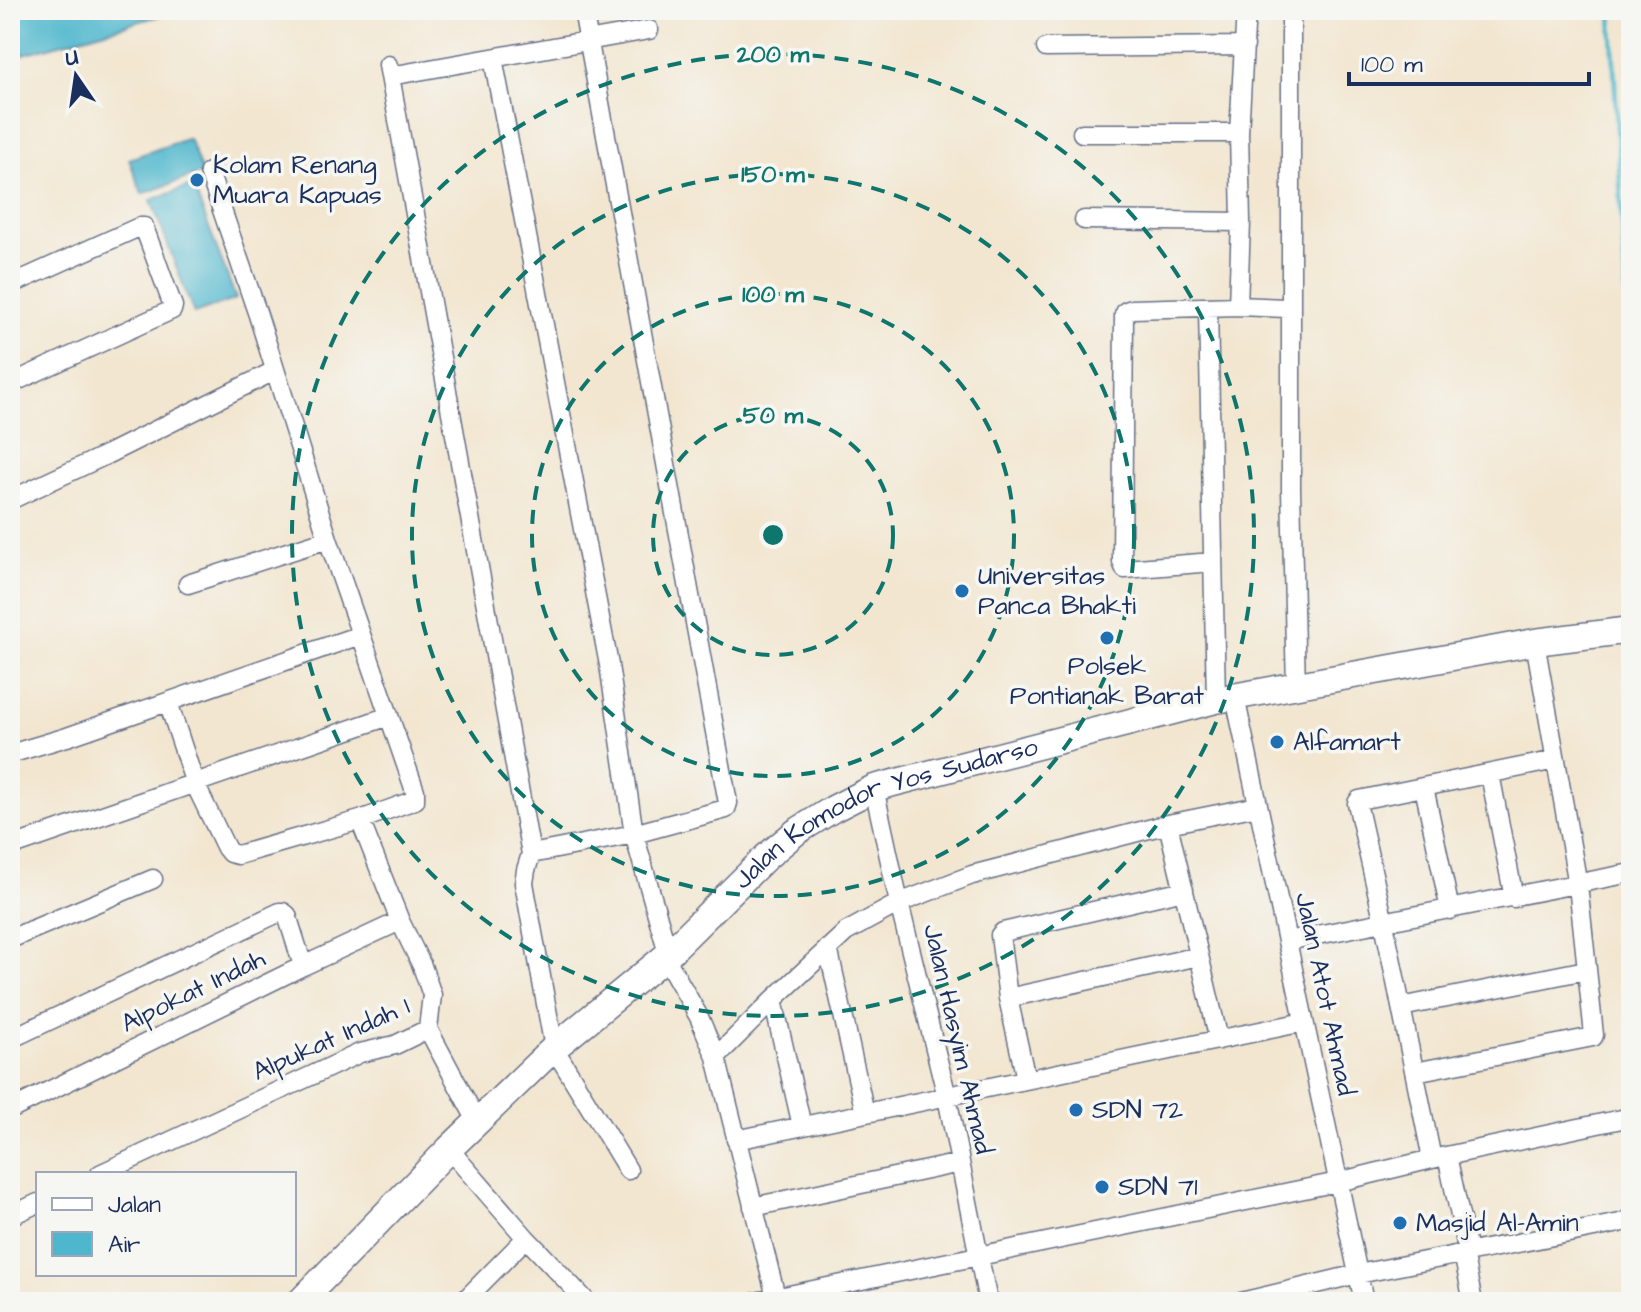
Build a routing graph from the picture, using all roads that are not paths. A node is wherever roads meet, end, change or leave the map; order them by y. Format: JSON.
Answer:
{"nodes":[{"id":1,"x":583,"y":10,"type":"edge"},
{"id":2,"x":1246,"y":10,"type":"edge"},
{"id":3,"x":1291,"y":10,"type":"edge"},
{"id":4,"x":649,"y":30,"type":"dead end"},
{"id":5,"x":589,"y":41,"type":"junction"},
{"id":6,"x":1245,"y":46,"type":"junction"},
{"id":7,"x":1046,"y":48,"type":"dead end"},
{"id":8,"x":493,"y":58,"type":"junction"},
{"id":9,"x":1082,"y":133,"type":"dead end"},
{"id":10,"x":1239,"y":133,"type":"junction"},
{"id":11,"x":209,"y":172,"type":"dead end"},
{"id":12,"x":1084,"y":220,"type":"dead end"},
{"id":13,"x":1241,"y":222,"type":"junction"},
{"id":14,"x":10,"y":285,"type":"edge"},
{"id":15,"x":1238,"y":306,"type":"junction"},
{"id":16,"x":1208,"y":308,"type":"junction"},
{"id":17,"x":1291,"y":313,"type":"junction"},
{"id":18,"x":274,"y":371,"type":"junction"},
{"id":19,"x":10,"y":384,"type":"edge"},
{"id":20,"x":10,"y":500,"type":"edge"},
{"id":21,"x":328,"y":539,"type":"junction"},
{"id":22,"x":1213,"y":562,"type":"junction"},
{"id":23,"x":188,"y":584,"type":"dead end"},
{"id":24,"x":1631,"y":630,"type":"edge"},
{"id":25,"x":360,"y":635,"type":"junction"},
{"id":26,"x":1535,"y":642,"type":"junction"},
{"id":27,"x":1296,"y":687,"type":"junction"},
{"id":28,"x":1225,"y":699,"type":"junction"},
{"id":29,"x":168,"y":702,"type":"junction"},
{"id":30,"x":389,"y":716,"type":"junction"},
{"id":31,"x":10,"y":754,"type":"edge"},
{"id":32,"x":1556,"y":760,"type":"junction"},
{"id":33,"x":1490,"y":774,"type":"junction"},
{"id":34,"x":195,"y":784,"type":"junction"},
{"id":35,"x":1424,"y":787,"type":"junction"},
{"id":36,"x":874,"y":788,"type":"junction"},
{"id":37,"x":1258,"y":806,"type":"junction"},
{"id":38,"x":360,"y":820,"type":"junction"},
{"id":39,"x":1168,"y":824,"type":"junction"},
{"id":40,"x":634,"y":834,"type":"junction"},
{"id":41,"x":10,"y":847,"type":"edge"},
{"id":42,"x":531,"y":854,"type":"junction"},
{"id":43,"x":1631,"y":873,"type":"edge"},
{"id":44,"x":153,"y":879,"type":"dead end"},
{"id":45,"x":1578,"y":885,"type":"junction"},
{"id":46,"x":1184,"y":890,"type":"junction"},
{"id":47,"x":1514,"y":898,"type":"junction"},
{"id":48,"x":899,"y":903,"type":"junction"},
{"id":49,"x":1450,"y":910,"type":"junction"},
{"id":50,"x":400,"y":921,"type":"junction"},
{"id":51,"x":1384,"y":923,"type":"junction"},
{"id":52,"x":10,"y":939,"type":"edge"},
{"id":53,"x":1287,"y":941,"type":"junction"},
{"id":54,"x":828,"y":948,"type":"junction"},
{"id":55,"x":666,"y":955,"type":"junction"},
{"id":56,"x":1199,"y":956,"type":"junction"},
{"id":57,"x":303,"y":966,"type":"junction"},
{"id":58,"x":1586,"y":970,"type":"junction"},
{"id":59,"x":1008,"y":998,"type":"junction"},
{"id":60,"x":773,"y":1000,"type":"junction"},
{"id":61,"x":1401,"y":1007,"type":"junction"},
{"id":62,"x":1304,"y":1022,"type":"junction"},
{"id":63,"x":428,"y":1029,"type":"junction"},
{"id":64,"x":10,"y":1039,"type":"edge"},
{"id":65,"x":1219,"y":1040,"type":"junction"},
{"id":66,"x":554,"y":1048,"type":"junction"},
{"id":67,"x":716,"y":1057,"type":"junction"},
{"id":68,"x":1415,"y":1072,"type":"junction"},
{"id":69,"x":1026,"y":1079,"type":"junction"},
{"id":70,"x":947,"y":1097,"type":"junction"},
{"id":71,"x":10,"y":1110,"type":"edge"},
{"id":72,"x":865,"y":1113,"type":"junction"},
{"id":73,"x":1631,"y":1117,"type":"edge"},
{"id":74,"x":478,"y":1123,"type":"junction"},
{"id":75,"x":802,"y":1126,"type":"junction"},
{"id":76,"x":736,"y":1140,"type":"junction"},
{"id":77,"x":449,"y":1149,"type":"junction"},
{"id":78,"x":1440,"y":1157,"type":"junction"},
{"id":79,"x":960,"y":1163,"type":"junction"},
{"id":80,"x":628,"y":1170,"type":"dead end"},
{"id":81,"x":104,"y":1172,"type":"edge"},
{"id":82,"x":1338,"y":1182,"type":"junction"},
{"id":83,"x":36,"y":1204,"type":"edge"},
{"id":84,"x":753,"y":1207,"type":"junction"},
{"id":85,"x":10,"y":1216,"type":"edge"},
{"id":86,"x":1631,"y":1219,"type":"edge"},
{"id":87,"x":526,"y":1238,"type":"junction"},
{"id":88,"x":1466,"y":1252,"type":"junction"},
{"id":89,"x":979,"y":1257,"type":"junction"},
{"id":90,"x":1358,"y":1274,"type":"junction"},
{"id":91,"x":776,"y":1297,"type":"junction"},
{"id":92,"x":1263,"y":1300,"type":"edge"},
{"id":93,"x":300,"y":1302,"type":"edge"},
{"id":94,"x":463,"y":1302,"type":"edge"},
{"id":95,"x":587,"y":1302,"type":"edge"},
{"id":96,"x":755,"y":1302,"type":"edge"},
{"id":97,"x":988,"y":1302,"type":"edge"},
{"id":98,"x":1241,"y":1302,"type":"edge"},
{"id":99,"x":1364,"y":1302,"type":"edge"},
{"id":100,"x":1473,"y":1302,"type":"edge"}],
"edges":[{"from":1,"to":5,"type":"street"},
{"from":2,"to":6,"type":"street"},
{"from":3,"to":17,"type":"street"},
{"from":4,"to":5,"type":"street"},
{"from":5,"to":8,"type":"street"},
{"from":5,"to":40,"type":"street"},
{"from":6,"to":7,"type":"street"},
{"from":6,"to":10,"type":"street"},
{"from":8,"to":40,"type":"street"},
{"from":8,"to":42,"type":"street"},
{"from":9,"to":10,"type":"street"},
{"from":10,"to":13,"type":"street"},
{"from":11,"to":18,"type":"street"},
{"from":12,"to":13,"type":"street"},
{"from":13,"to":15,"type":"street"},
{"from":14,"to":19,"type":"street"},
{"from":15,"to":16,"type":"street"},
{"from":15,"to":17,"type":"street"},
{"from":16,"to":22,"type":"street","name":"Jalan Atot Ahmad"},
{"from":16,"to":22,"type":"street"},
{"from":17,"to":27,"type":"street"},
{"from":18,"to":20,"type":"street"},
{"from":18,"to":21,"type":"street"},
{"from":21,"to":23,"type":"street"},
{"from":21,"to":25,"type":"street"},
{"from":22,"to":28,"type":"street","name":"Jalan Atot Ahmad"},
{"from":24,"to":26,"type":"street","name":"Jalan Komodor Yos Sudarso"},
{"from":25,"to":29,"type":"street"},
{"from":25,"to":30,"type":"street"},
{"from":26,"to":27,"type":"street","name":"Jalan Komodor Yos Sudarso"},
{"from":26,"to":32,"type":"street"},
{"from":27,"to":28,"type":"street","name":"Jalan Komodor Yos Sudarso"},
{"from":28,"to":36,"type":"street","name":"Jalan Komodor Yos Sudarso"},
{"from":28,"to":37,"type":"street","name":"Jalan Atot Ahmad"},
{"from":29,"to":31,"type":"street"},
{"from":29,"to":34,"type":"street"},
{"from":30,"to":34,"type":"street"},
{"from":30,"to":38,"type":"street"},
{"from":32,"to":33,"type":"street"},
{"from":32,"to":45,"type":"street"},
{"from":33,"to":35,"type":"street"},
{"from":33,"to":47,"type":"street"},
{"from":34,"to":38,"type":"street"},
{"from":34,"to":41,"type":"street"},
{"from":35,"to":49,"type":"street"},
{"from":35,"to":51,"type":"street"},
{"from":36,"to":48,"type":"street","name":"Jalan Hasyim Ahmad"},
{"from":36,"to":55,"type":"street","name":"Jalan Komodor Yos Sudarso"},
{"from":37,"to":39,"type":"street"},
{"from":37,"to":53,"type":"street","name":"Jalan Atot Ahmad"},
{"from":38,"to":50,"type":"street","name":"Alpukat Indah 1"},
{"from":39,"to":46,"type":"street"},
{"from":39,"to":48,"type":"street"},
{"from":40,"to":42,"type":"street"},
{"from":40,"to":55,"type":"street"},
{"from":42,"to":66,"type":"street"},
{"from":43,"to":45,"type":"street"},
{"from":44,"to":52,"type":"street"},
{"from":45,"to":47,"type":"street"},
{"from":45,"to":58,"type":"street"},
{"from":46,"to":56,"type":"street"},
{"from":46,"to":59,"type":"street"},
{"from":47,"to":49,"type":"street"},
{"from":48,"to":54,"type":"street"},
{"from":48,"to":70,"type":"street","name":"Jalan Hasyim Ahmad"},
{"from":49,"to":51,"type":"street"},
{"from":50,"to":57,"type":"street","name":"Alpokat Indah"},
{"from":50,"to":63,"type":"street","name":"Alpukat Indah 1"},
{"from":51,"to":53,"type":"street"},
{"from":51,"to":61,"type":"street"},
{"from":53,"to":62,"type":"street","name":"Jalan Atot Ahmad"},
{"from":54,"to":60,"type":"street"},
{"from":54,"to":72,"type":"street"},
{"from":55,"to":66,"type":"street","name":"Jalan Komodor Yos Sudarso"},
{"from":55,"to":67,"type":"street"},
{"from":56,"to":59,"type":"street"},
{"from":56,"to":65,"type":"street"},
{"from":57,"to":64,"type":"street"},
{"from":57,"to":71,"type":"street","name":"Alpokat Indah"},
{"from":58,"to":61,"type":"street"},
{"from":58,"to":68,"type":"street"},
{"from":59,"to":69,"type":"street"},
{"from":60,"to":67,"type":"street"},
{"from":60,"to":75,"type":"street"},
{"from":61,"to":68,"type":"street"},
{"from":62,"to":65,"type":"street"},
{"from":62,"to":82,"type":"street","name":"Jalan Atot Ahmad"},
{"from":63,"to":74,"type":"street"},
{"from":63,"to":81,"type":"street","name":"Alpukat Indah 1"},
{"from":65,"to":69,"type":"street"},
{"from":66,"to":74,"type":"street","name":"Jalan Komodor Yos Sudarso"},
{"from":66,"to":80,"type":"street"},
{"from":67,"to":76,"type":"street"},
{"from":68,"to":78,"type":"street"},
{"from":69,"to":70,"type":"street"},
{"from":70,"to":72,"type":"street"},
{"from":70,"to":79,"type":"street","name":"Jalan Hasyim Ahmad"},
{"from":72,"to":75,"type":"street"},
{"from":73,"to":78,"type":"street"},
{"from":74,"to":77,"type":"street","name":"Jalan Komodor Yos Sudarso"},
{"from":75,"to":76,"type":"street"},
{"from":76,"to":84,"type":"street"},
{"from":77,"to":87,"type":"street"},
{"from":77,"to":93,"type":"street","name":"Jalan Komodor Yos Sudarso"},
{"from":78,"to":82,"type":"street"},
{"from":78,"to":88,"type":"street"},
{"from":79,"to":84,"type":"street"},
{"from":79,"to":89,"type":"street","name":"Jalan Hasyim Ahmad"},
{"from":82,"to":89,"type":"street"},
{"from":82,"to":90,"type":"street","name":"Jalan Atot Ahmad"},
{"from":83,"to":85,"type":"street"},
{"from":84,"to":91,"type":"street"},
{"from":86,"to":88,"type":"street"},
{"from":87,"to":94,"type":"street"},
{"from":87,"to":95,"type":"street"},
{"from":88,"to":90,"type":"street"},
{"from":88,"to":100,"type":"street"},
{"from":89,"to":91,"type":"street"},
{"from":89,"to":97,"type":"street","name":"Jalan Hasyim Ahmad"},
{"from":90,"to":92,"type":"street"},
{"from":90,"to":99,"type":"street","name":"Jalan Atot Ahmad"},
{"from":91,"to":96,"type":"street"},
{"from":92,"to":98,"type":"street"}]}
